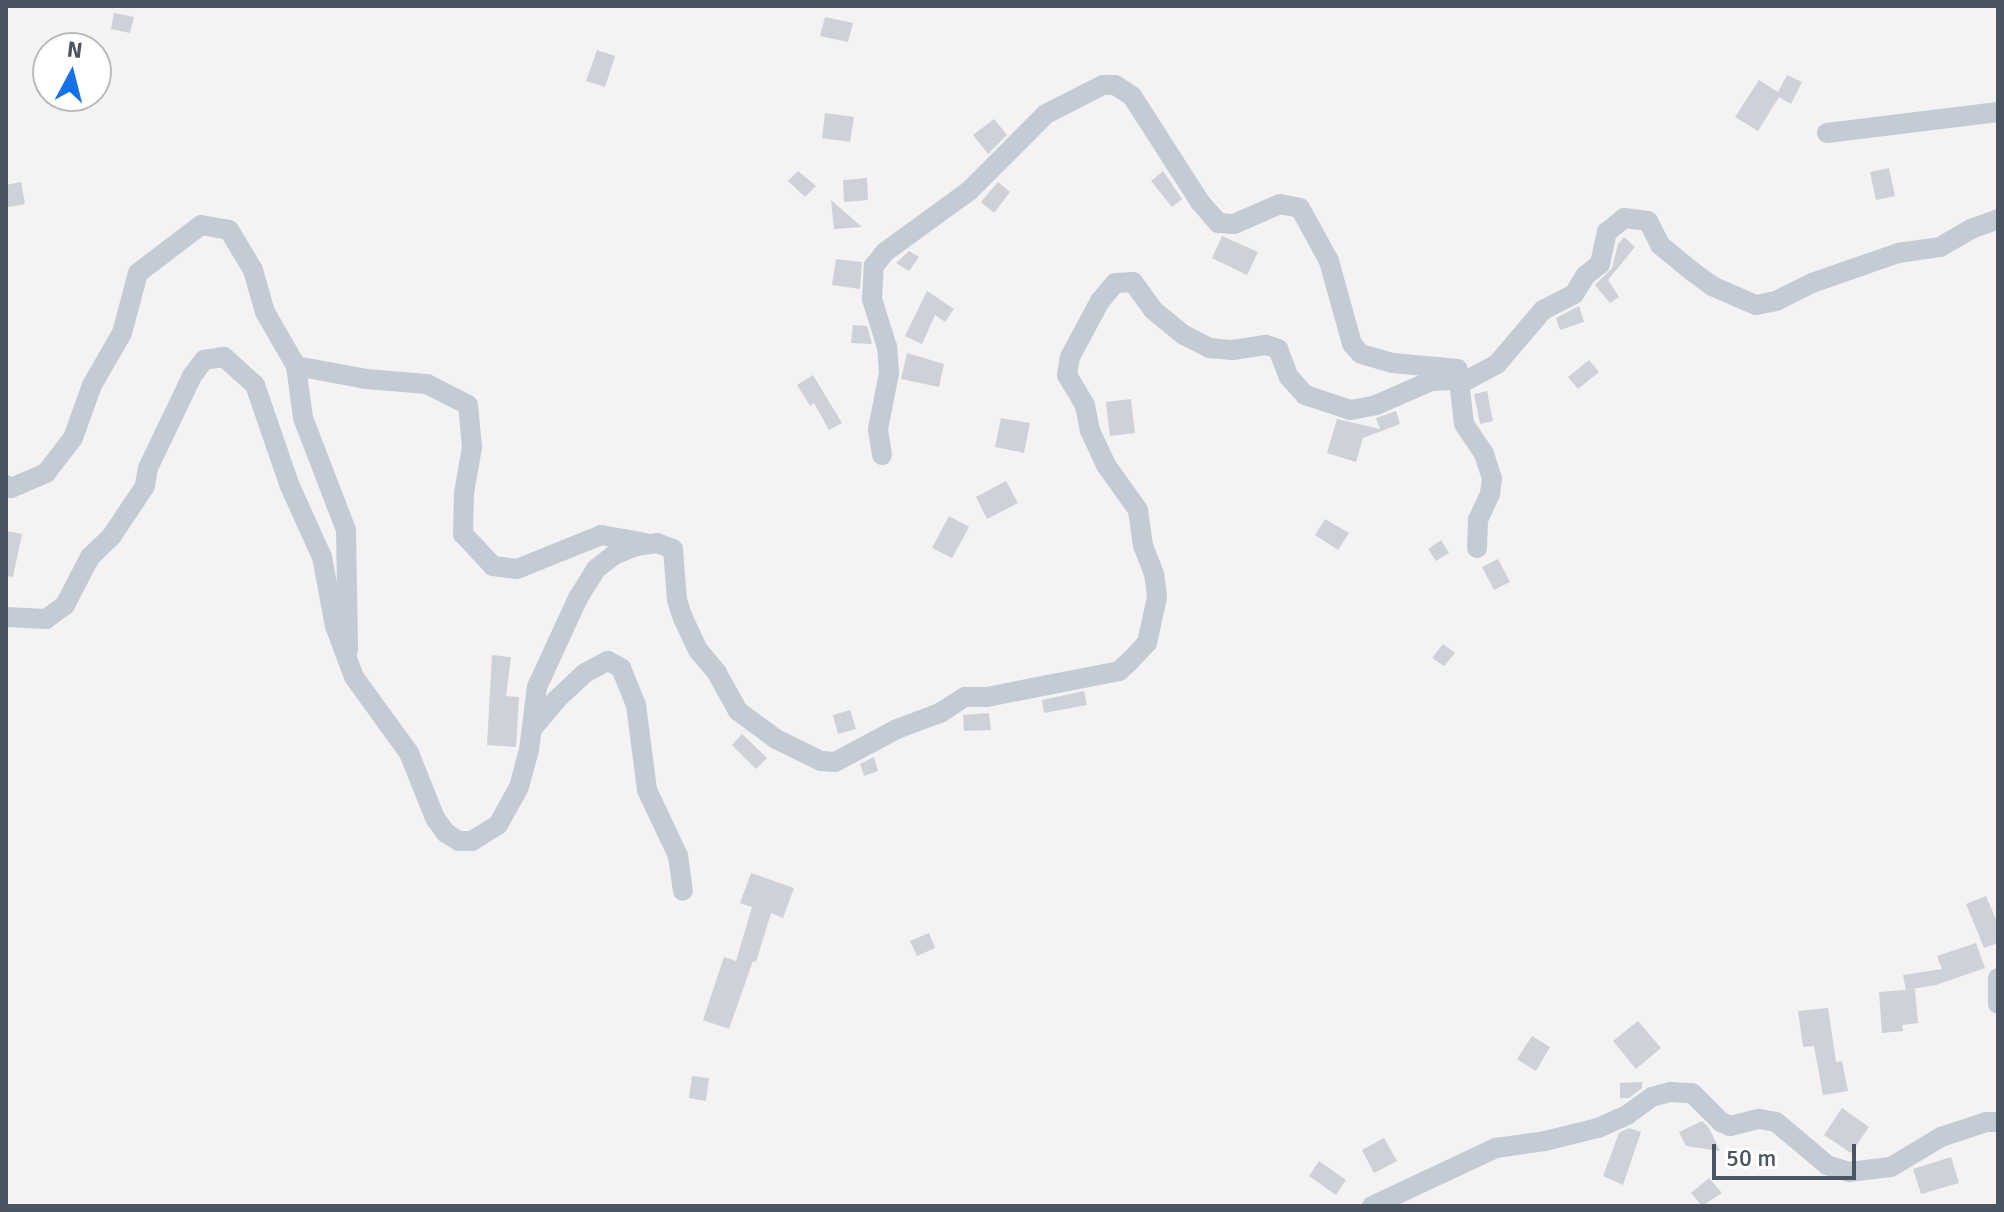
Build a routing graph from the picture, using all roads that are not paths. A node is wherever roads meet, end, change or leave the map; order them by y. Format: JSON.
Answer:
{"nodes":[{"id":1,"x":1998,"y":112,"type":"edge"},
{"id":2,"x":1827,"y":133,"type":"dead end"},
{"id":3,"x":1998,"y":219,"type":"edge"},
{"id":4,"x":296,"y":366,"type":"junction"},
{"id":5,"x":1490,"y":368,"type":"junction"},
{"id":6,"x":1459,"y":380,"type":"junction"},
{"id":7,"x":882,"y":455,"type":"dead end"},
{"id":8,"x":6,"y":485,"type":"edge"},
{"id":9,"x":646,"y":543,"type":"junction"},
{"id":10,"x":1477,"y":548,"type":"dead end"},
{"id":11,"x":6,"y":617,"type":"edge"},
{"id":12,"x":347,"y":662,"type":"junction"},
{"id":13,"x":532,"y":729,"type":"junction"},
{"id":14,"x":683,"y":891,"type":"dead end"},
{"id":15,"x":1998,"y":978,"type":"edge"},
{"id":16,"x":1998,"y":1004,"type":"edge"},
{"id":17,"x":1998,"y":1122,"type":"edge"},
{"id":18,"x":1372,"y":1206,"type":"edge"}],
"edges":[{"from":1,"to":2,"type":"street"},
{"from":3,"to":5,"type":"street"},
{"from":4,"to":8,"type":"street"},
{"from":4,"to":9,"type":"street"},
{"from":4,"to":12,"type":"street"},
{"from":5,"to":6,"type":"street"},
{"from":5,"to":7,"type":"street"},
{"from":6,"to":9,"type":"street"},
{"from":6,"to":10,"type":"street"},
{"from":9,"to":13,"type":"street"},
{"from":11,"to":12,"type":"street"},
{"from":12,"to":13,"type":"street"},
{"from":13,"to":14,"type":"street"},
{"from":15,"to":16,"type":"street"},
{"from":17,"to":18,"type":"street"}]}
